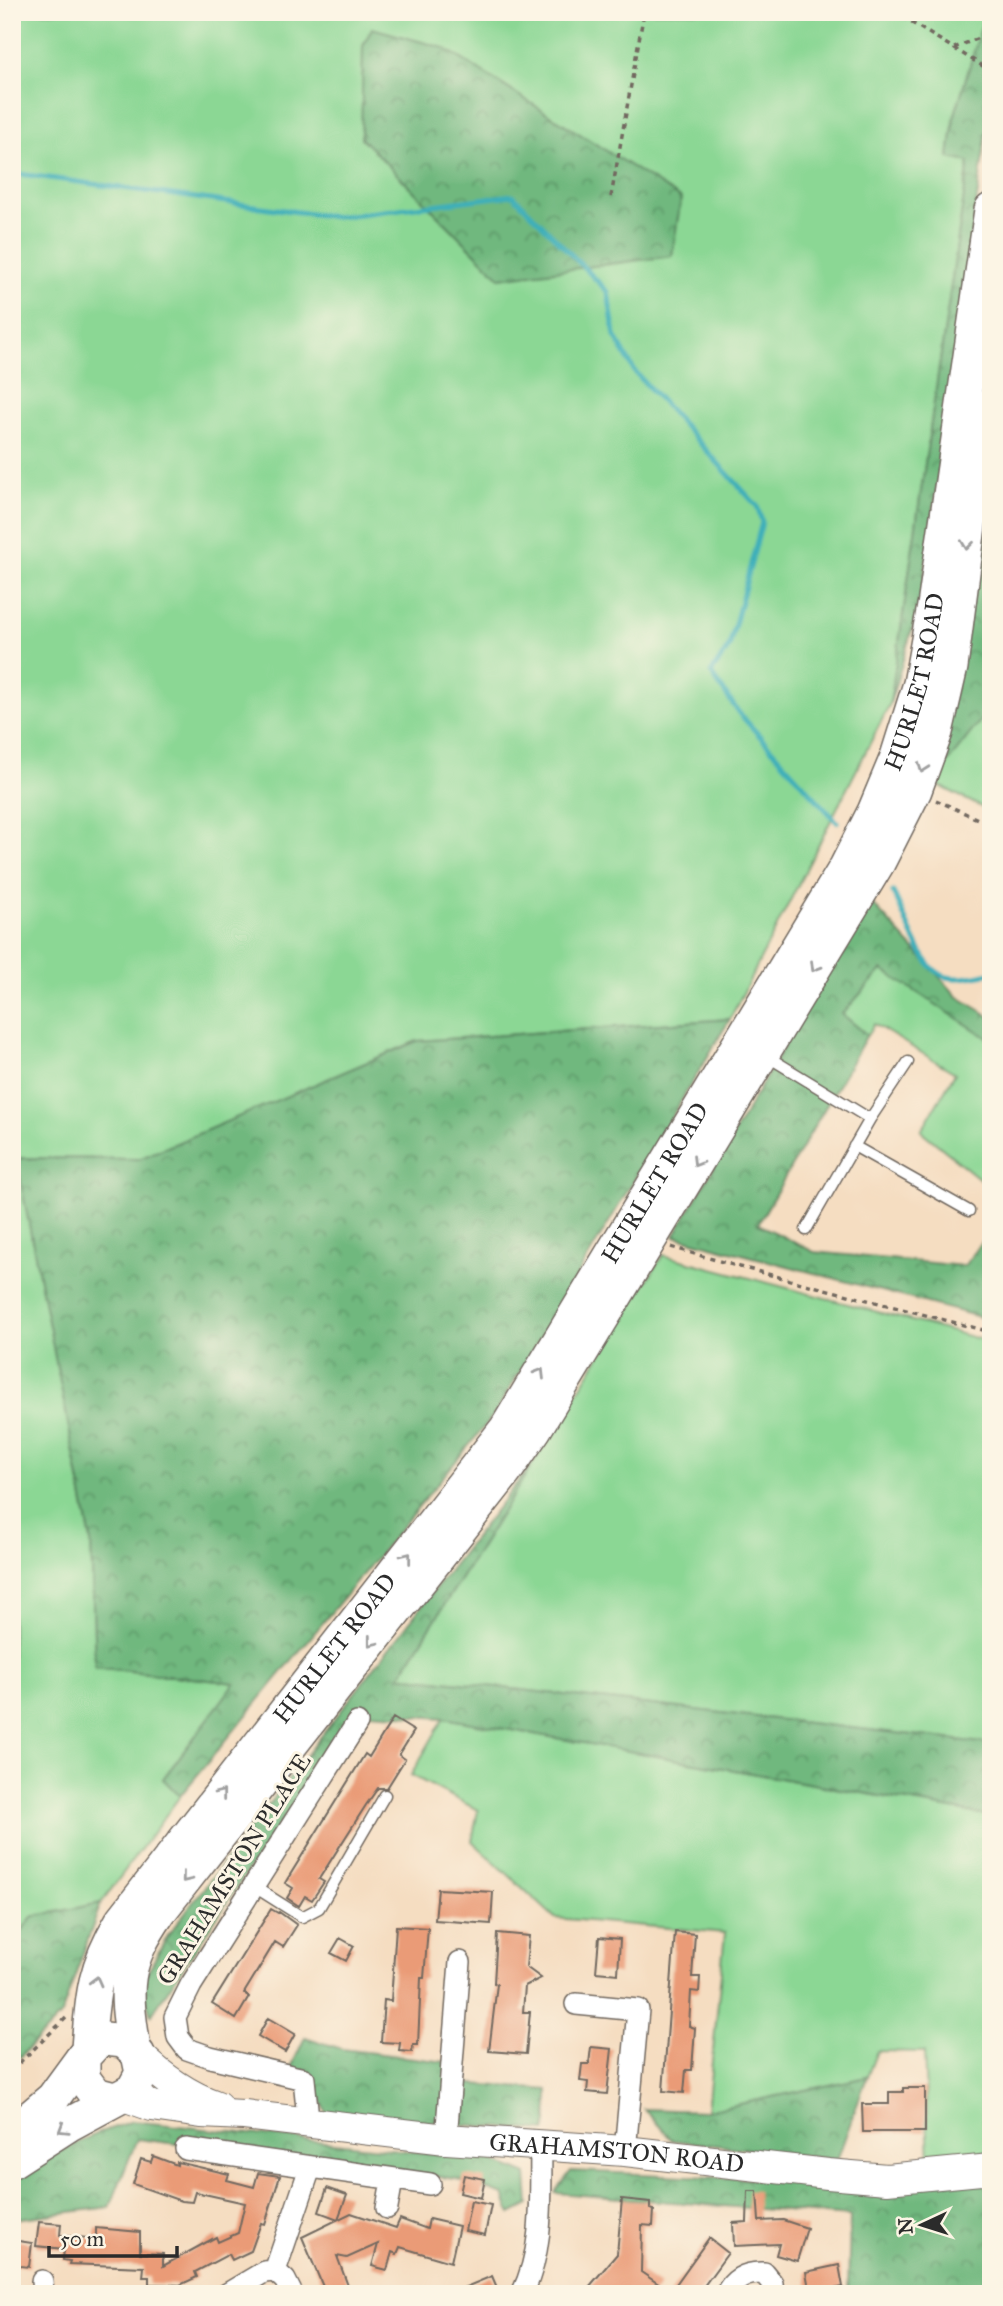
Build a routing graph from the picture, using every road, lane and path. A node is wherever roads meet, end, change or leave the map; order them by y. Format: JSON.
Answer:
{"nodes":[{"id":1,"x":643,"y":12,"type":"edge"},
{"id":2,"x":894,"y":12,"type":"edge"},
{"id":3,"x":991,"y":33,"type":"edge"},
{"id":4,"x":953,"y":48,"type":"junction"},
{"id":5,"x":991,"y":71,"type":"edge"},
{"id":6,"x":611,"y":197,"type":"dead end"},
{"id":7,"x":991,"y":210,"type":"edge"},
{"id":8,"x":991,"y":405,"type":"edge"},
{"id":9,"x":915,"y":790,"type":"junction"},
{"id":10,"x":991,"y":825,"type":"edge"},
{"id":11,"x":763,"y":1054,"type":"junction"},
{"id":12,"x":908,"y":1062,"type":"dead end"},
{"id":13,"x":870,"y":1118,"type":"junction"},
{"id":14,"x":854,"y":1146,"type":"junction"},
{"id":15,"x":969,"y":1211,"type":"dead end"},
{"id":16,"x":806,"y":1230,"type":"dead end"},
{"id":17,"x":649,"y":1241,"type":"junction"},
{"id":18,"x":991,"y":1332,"type":"edge"},
{"id":19,"x":357,"y":1723,"type":"dead end"},
{"id":20,"x":385,"y":1795,"type":"dead end"},
{"id":21,"x":253,"y":1886,"type":"junction"},
{"id":22,"x":460,"y":1962,"type":"dead end"},
{"id":23,"x":576,"y":2004,"type":"dead end"},
{"id":24,"x":136,"y":2051,"type":"junction"},
{"id":25,"x":86,"y":2053,"type":"junction"},
{"id":26,"x":119,"y":2097,"type":"junction"},
{"id":27,"x":244,"y":2115,"type":"junction"},
{"id":28,"x":306,"y":2122,"type":"junction"},
{"id":29,"x":12,"y":2133,"type":"edge"},
{"id":30,"x":446,"y":2139,"type":"junction"},
{"id":31,"x":541,"y":2145,"type":"junction"},
{"id":32,"x":186,"y":2149,"type":"dead end"},
{"id":33,"x":625,"y":2151,"type":"junction"},
{"id":34,"x":12,"y":2161,"type":"edge"},
{"id":35,"x":310,"y":2168,"type":"junction"},
{"id":36,"x":991,"y":2169,"type":"edge"},
{"id":37,"x":392,"y":2180,"type":"junction"},
{"id":38,"x":430,"y":2184,"type":"dead end"},
{"id":39,"x":387,"y":2208,"type":"dead end"},
{"id":40,"x":275,"y":2271,"type":"junction"},
{"id":41,"x":227,"y":2294,"type":"edge"},
{"id":42,"x":292,"y":2294,"type":"edge"},
{"id":43,"x":522,"y":2294,"type":"edge"},
{"id":44,"x":726,"y":2294,"type":"edge"},
{"id":45,"x":773,"y":2294,"type":"edge"}],
"edges":[{"from":1,"to":6,"type":"path"},
{"from":2,"to":4,"type":"path"},
{"from":3,"to":4,"type":"path"},
{"from":4,"to":5,"type":"path"},
{"from":25,"to":7,"type":"main road","name":"HURLET ROAD","one_way":true},
{"from":8,"to":9,"type":"main road","name":"HURLET ROAD","one_way":true},
{"from":9,"to":10,"type":"path"},
{"from":9,"to":11,"type":"main road","name":"HURLET ROAD","one_way":true},
{"from":11,"to":13,"type":"lane"},
{"from":11,"to":17,"type":"main road","name":"HURLET ROAD","one_way":true},
{"from":12,"to":13,"type":"lane"},
{"from":13,"to":14,"type":"lane"},
{"from":14,"to":15,"type":"lane"},
{"from":14,"to":16,"type":"lane"},
{"from":17,"to":18,"type":"path"},
{"from":17,"to":24,"type":"main road","name":"HURLET ROAD","one_way":true},
{"from":19,"to":21,"type":"street","name":"GRAHAMSTON PLACE"},
{"from":20,"to":21,"type":"lane"},
{"from":21,"to":28,"type":"street","name":"GRAHAMSTON PLACE"},
{"from":22,"to":30,"type":"street"},
{"from":23,"to":33,"type":"street"},
{"from":24,"to":25,"type":"main road"},
{"from":24,"to":26,"type":"main road"},
{"from":24,"to":27,"type":"main road","name":"GRAHAMSTON ROAD"},
{"from":25,"to":26,"type":"main road"},
{"from":25,"to":29,"type":"main road","name":"HURLET ROAD"},
{"from":26,"to":27,"type":"main road","name":"GRAHAMSTON ROAD"},
{"from":26,"to":34,"type":"main road","one_way":true},
{"from":27,"to":28,"type":"main road","name":"GRAHAMSTON ROAD"},
{"from":28,"to":30,"type":"main road","name":"GRAHAMSTON ROAD"},
{"from":30,"to":31,"type":"main road","name":"GRAHAMSTON ROAD"},
{"from":31,"to":33,"type":"main road","name":"GRAHAMSTON ROAD"},
{"from":31,"to":43,"type":"street"},
{"from":32,"to":35,"type":"street"},
{"from":33,"to":36,"type":"main road","name":"GRAHAMSTON ROAD"},
{"from":35,"to":37,"type":"street"},
{"from":35,"to":40,"type":"street"},
{"from":37,"to":38,"type":"street"},
{"from":37,"to":39,"type":"street"},
{"from":40,"to":41,"type":"street"},
{"from":40,"to":42,"type":"street"},
{"from":44,"to":45,"type":"street"}]}
